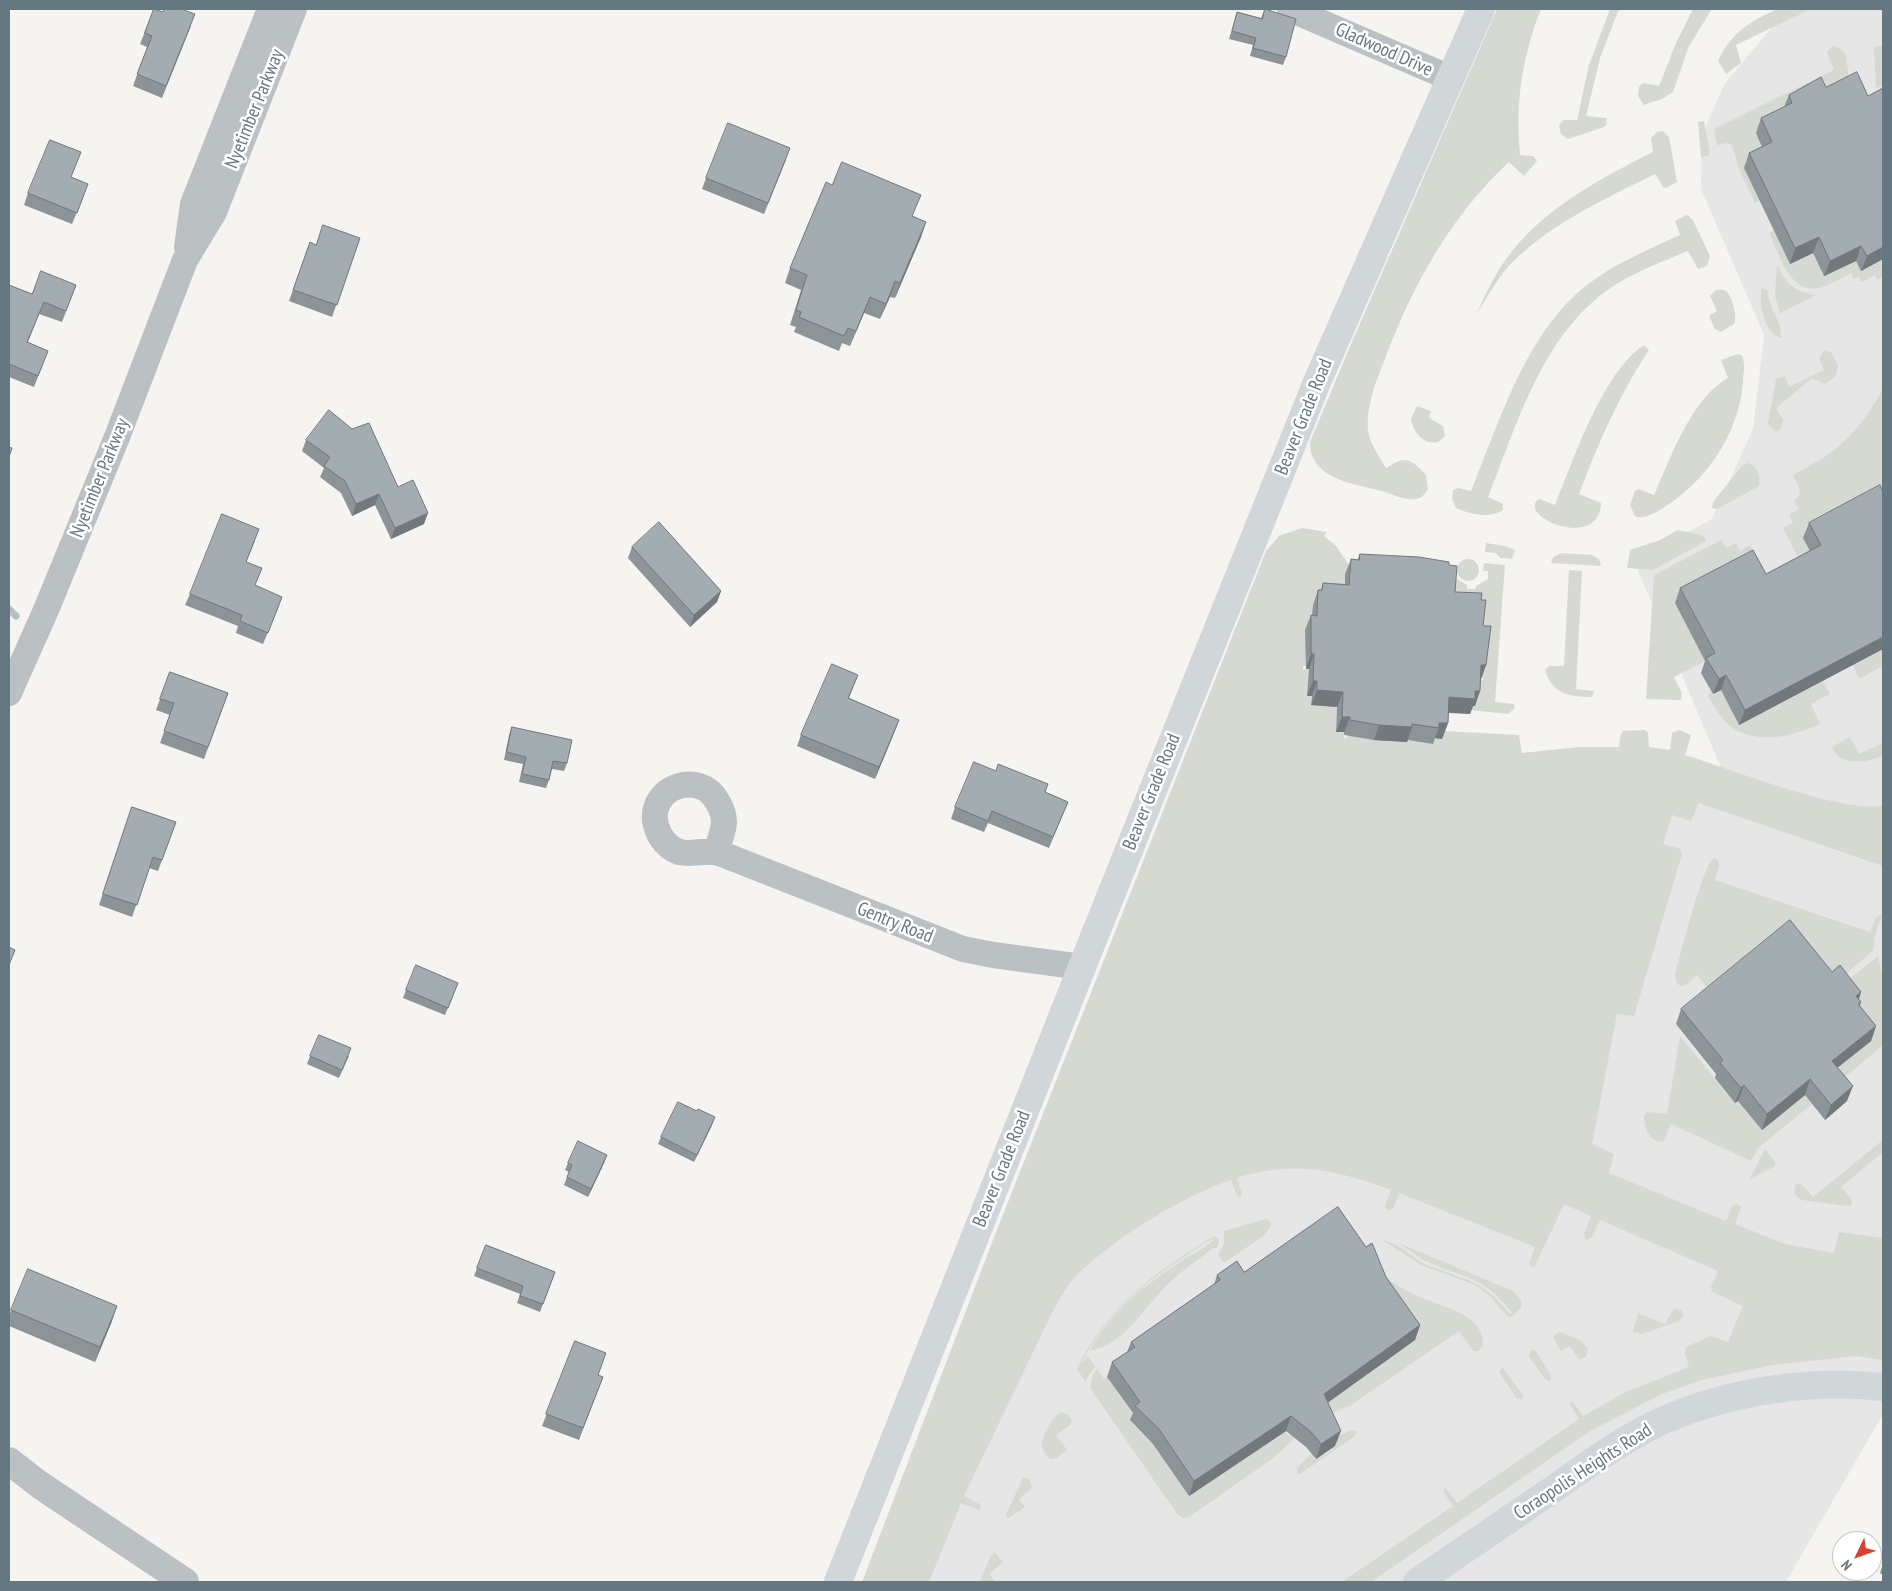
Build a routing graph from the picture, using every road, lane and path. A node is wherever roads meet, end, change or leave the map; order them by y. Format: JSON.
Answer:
{"nodes":[{"id":1,"x":270,"y":9,"type":"edge"},
{"id":2,"x":294,"y":9,"type":"edge"},
{"id":3,"x":1290,"y":9,"type":"edge"},
{"id":4,"x":1481,"y":9,"type":"edge"},
{"id":5,"x":1450,"y":78,"type":"junction"},
{"id":6,"x":185,"y":260,"type":"junction"},
{"id":7,"x":9,"y":693,"type":"edge"},
{"id":8,"x":716,"y":852,"type":"dead end"},
{"id":9,"x":1082,"y":967,"type":"junction"},
{"id":10,"x":1883,"y":1388,"type":"edge"},
{"id":11,"x":9,"y":1461,"type":"edge"},
{"id":12,"x":185,"y":1582,"type":"edge"},
{"id":13,"x":838,"y":1582,"type":"edge"},
{"id":14,"x":1417,"y":1582,"type":"edge"}],
"edges":[{"from":1,"to":6,"type":"street","name":"Nyetimber Parkway"},
{"from":2,"to":6,"type":"street","name":"Nyetimber Parkway"},
{"from":3,"to":5,"type":"street","name":"Gladwood Drive"},
{"from":4,"to":5,"type":"main road","name":"Beaver Grade Road"},
{"from":5,"to":9,"type":"main road","name":"Beaver Grade Road"},
{"from":6,"to":7,"type":"street","name":"Nyetimber Parkway"},
{"from":8,"to":9,"type":"street","name":"Gentry Road"},
{"from":9,"to":13,"type":"main road","name":"Beaver Grade Road"},
{"from":10,"to":14,"type":"main road","name":"Coraopolis Heights Road"},
{"from":11,"to":12,"type":"street"}]}
